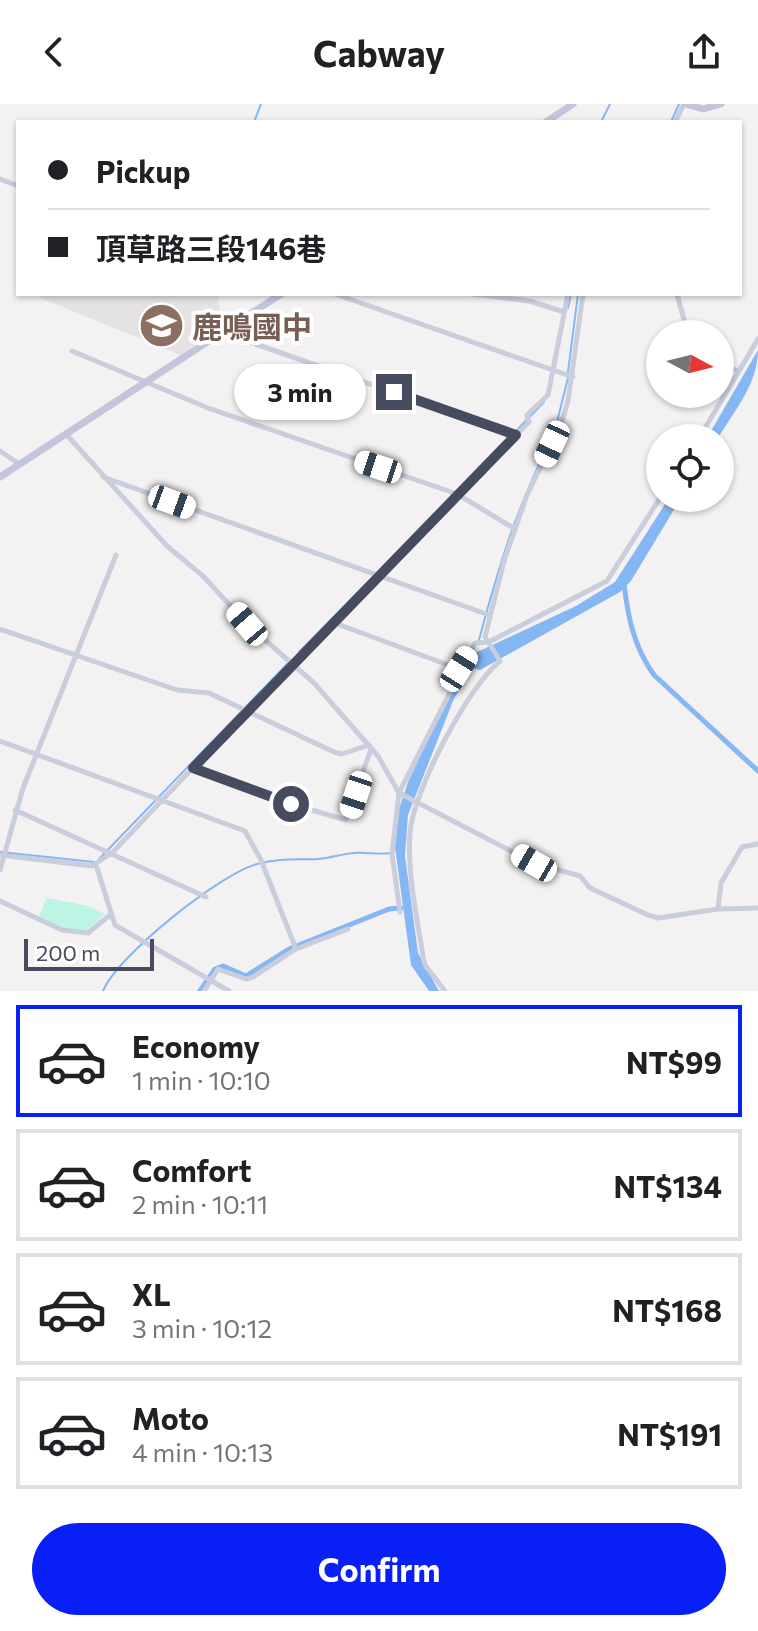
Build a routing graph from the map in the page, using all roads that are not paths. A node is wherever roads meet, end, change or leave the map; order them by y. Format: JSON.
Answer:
{"nodes":[{"id":1,"x":684,"y":104,"type":"edge"},
{"id":2,"x":721,"y":104,"type":"edge"},
{"id":3,"x":572,"y":105,"type":"edge"},
{"id":4,"x":549,"y":120,"type":"edge"},
{"id":5,"x":278,"y":296,"type":"edge"},
{"id":6,"x":489,"y":296,"type":"edge"},
{"id":7,"x":568,"y":296,"type":"edge"},
{"id":8,"x":583,"y":296,"type":"edge"},
{"id":9,"x":678,"y":296,"type":"edge"},
{"id":10,"x":352,"y":297,"type":"edge"},
{"id":11,"x":564,"y":312,"type":"junction"},
{"id":12,"x":684,"y":320,"type":"edge"},
{"id":13,"x":228,"y":329,"type":"junction"},
{"id":14,"x":758,"y":339,"type":"edge"},
{"id":15,"x":72,"y":351,"type":"dead end"},
{"id":16,"x":552,"y":369,"type":"junction"},
{"id":17,"x":734,"y":369,"type":"edge"},
{"id":18,"x":738,"y":371,"type":"junction"},
{"id":19,"x":573,"y":377,"type":"junction"},
{"id":20,"x":146,"y":382,"type":"junction"},
{"id":21,"x":707,"y":424,"type":"edge"},
{"id":22,"x":66,"y":434,"type":"junction"},
{"id":23,"x":516,"y":435,"type":"junction"},
{"id":24,"x":0,"y":451,"type":"edge"},
{"id":25,"x":19,"y":465,"type":"junction"},
{"id":26,"x":0,"y":477,"type":"edge"},
{"id":27,"x":102,"y":477,"type":"junction"},
{"id":28,"x":457,"y":494,"type":"junction"},
{"id":29,"x":651,"y":512,"type":"edge"},
{"id":30,"x":513,"y":527,"type":"junction"},
{"id":31,"x":116,"y":555,"type":"dead end"},
{"id":32,"x":379,"y":574,"type":"junction"},
{"id":33,"x":487,"y":614,"type":"junction"},
{"id":34,"x":332,"y":622,"type":"junction"},
{"id":35,"x":0,"y":629,"type":"edge"},
{"id":36,"x":489,"y":642,"type":"junction"},
{"id":37,"x":75,"y":654,"type":"junction"},
{"id":38,"x":293,"y":662,"type":"junction"},
{"id":39,"x":459,"y":669,"type":"junction"},
{"id":40,"x":247,"y":709,"type":"junction"},
{"id":41,"x":0,"y":741,"type":"edge"},
{"id":42,"x":370,"y":747,"type":"junction"},
{"id":43,"x":37,"y":754,"type":"junction"},
{"id":44,"x":193,"y":768,"type":"junction"},
{"id":45,"x":399,"y":793,"type":"junction"},
{"id":46,"x":161,"y":801,"type":"junction"},
{"id":47,"x":416,"y":803,"type":"junction"},
{"id":48,"x":15,"y":810,"type":"junction"},
{"id":49,"x":758,"y":844,"type":"edge"},
{"id":50,"x":3,"y":853,"type":"edge"},
{"id":51,"x":106,"y":854,"type":"junction"},
{"id":52,"x":96,"y":865,"type":"junction"},
{"id":53,"x":0,"y":870,"type":"edge"},
{"id":54,"x":205,"y":895,"type":"dead end"},
{"id":55,"x":0,"y":901,"type":"edge"},
{"id":56,"x":758,"y":908,"type":"edge"},
{"id":57,"x":718,"y":909,"type":"junction"},
{"id":58,"x":400,"y":912,"type":"dead end"},
{"id":59,"x":110,"y":915,"type":"junction"},
{"id":60,"x":348,"y":929,"type":"dead end"},
{"id":61,"x":295,"y":947,"type":"junction"},
{"id":62,"x":210,"y":980,"type":"junction"},
{"id":63,"x":204,"y":991,"type":"edge"},
{"id":64,"x":229,"y":991,"type":"edge"},
{"id":65,"x":445,"y":991,"type":"edge"}],
"edges":[{"from":1,"to":2,"type":"street"},
{"from":3,"to":4,"type":"street"},
{"from":5,"to":13,"type":"street"},
{"from":6,"to":11,"type":"street"},
{"from":7,"to":11,"type":"street"},
{"from":8,"to":19,"type":"street"},
{"from":9,"to":12,"type":"street"},
{"from":10,"to":16,"type":"street"},
{"from":11,"to":16,"type":"street"},
{"from":13,"to":20,"type":"street"},
{"from":13,"to":23,"type":"street"},
{"from":14,"to":18,"type":"street"},
{"from":15,"to":20,"type":"street"},
{"from":16,"to":19,"type":"street"},
{"from":16,"to":23,"type":"street"},
{"from":17,"to":18,"type":"street"},
{"from":18,"to":21,"type":"street"},
{"from":19,"to":30,"type":"street"},
{"from":20,"to":22,"type":"street"},
{"from":20,"to":28,"type":"street"},
{"from":22,"to":25,"type":"street"},
{"from":22,"to":27,"type":"street"},
{"from":23,"to":28,"type":"street"},
{"from":24,"to":25,"type":"street"},
{"from":25,"to":26,"type":"street"},
{"from":27,"to":32,"type":"street"},
{"from":27,"to":38,"type":"street"},
{"from":28,"to":30,"type":"street"},
{"from":28,"to":32,"type":"street"},
{"from":29,"to":36,"type":"street"},
{"from":30,"to":33,"type":"street"},
{"from":31,"to":37,"type":"street"},
{"from":32,"to":33,"type":"street"},
{"from":32,"to":34,"type":"street"},
{"from":33,"to":36,"type":"street"},
{"from":34,"to":38,"type":"street"},
{"from":34,"to":39,"type":"street"},
{"from":35,"to":37,"type":"street"},
{"from":36,"to":39,"type":"street"},
{"from":36,"to":47,"type":"street"},
{"from":37,"to":40,"type":"street"},
{"from":37,"to":43,"type":"street"},
{"from":38,"to":40,"type":"street"},
{"from":38,"to":42,"type":"street"},
{"from":39,"to":45,"type":"street"},
{"from":40,"to":42,"type":"street"},
{"from":40,"to":44,"type":"street"},
{"from":41,"to":43,"type":"street"},
{"from":42,"to":44,"type":"street"},
{"from":42,"to":45,"type":"street"},
{"from":43,"to":46,"type":"street"},
{"from":43,"to":48,"type":"street"},
{"from":44,"to":46,"type":"street"},
{"from":45,"to":47,"type":"street"},
{"from":45,"to":58,"type":"street"},
{"from":46,"to":51,"type":"street"},
{"from":46,"to":61,"type":"street"},
{"from":47,"to":57,"type":"street"},
{"from":47,"to":65,"type":"street"},
{"from":48,"to":50,"type":"street"},
{"from":48,"to":51,"type":"street"},
{"from":49,"to":57,"type":"street"},
{"from":50,"to":52,"type":"street"},
{"from":50,"to":53,"type":"street"},
{"from":51,"to":52,"type":"street"},
{"from":51,"to":54,"type":"street"},
{"from":52,"to":59,"type":"street"},
{"from":55,"to":59,"type":"street"},
{"from":56,"to":57,"type":"street"},
{"from":59,"to":62,"type":"street"},
{"from":60,"to":61,"type":"street"},
{"from":61,"to":62,"type":"street"},
{"from":62,"to":63,"type":"street"},
{"from":62,"to":64,"type":"street"}]}
